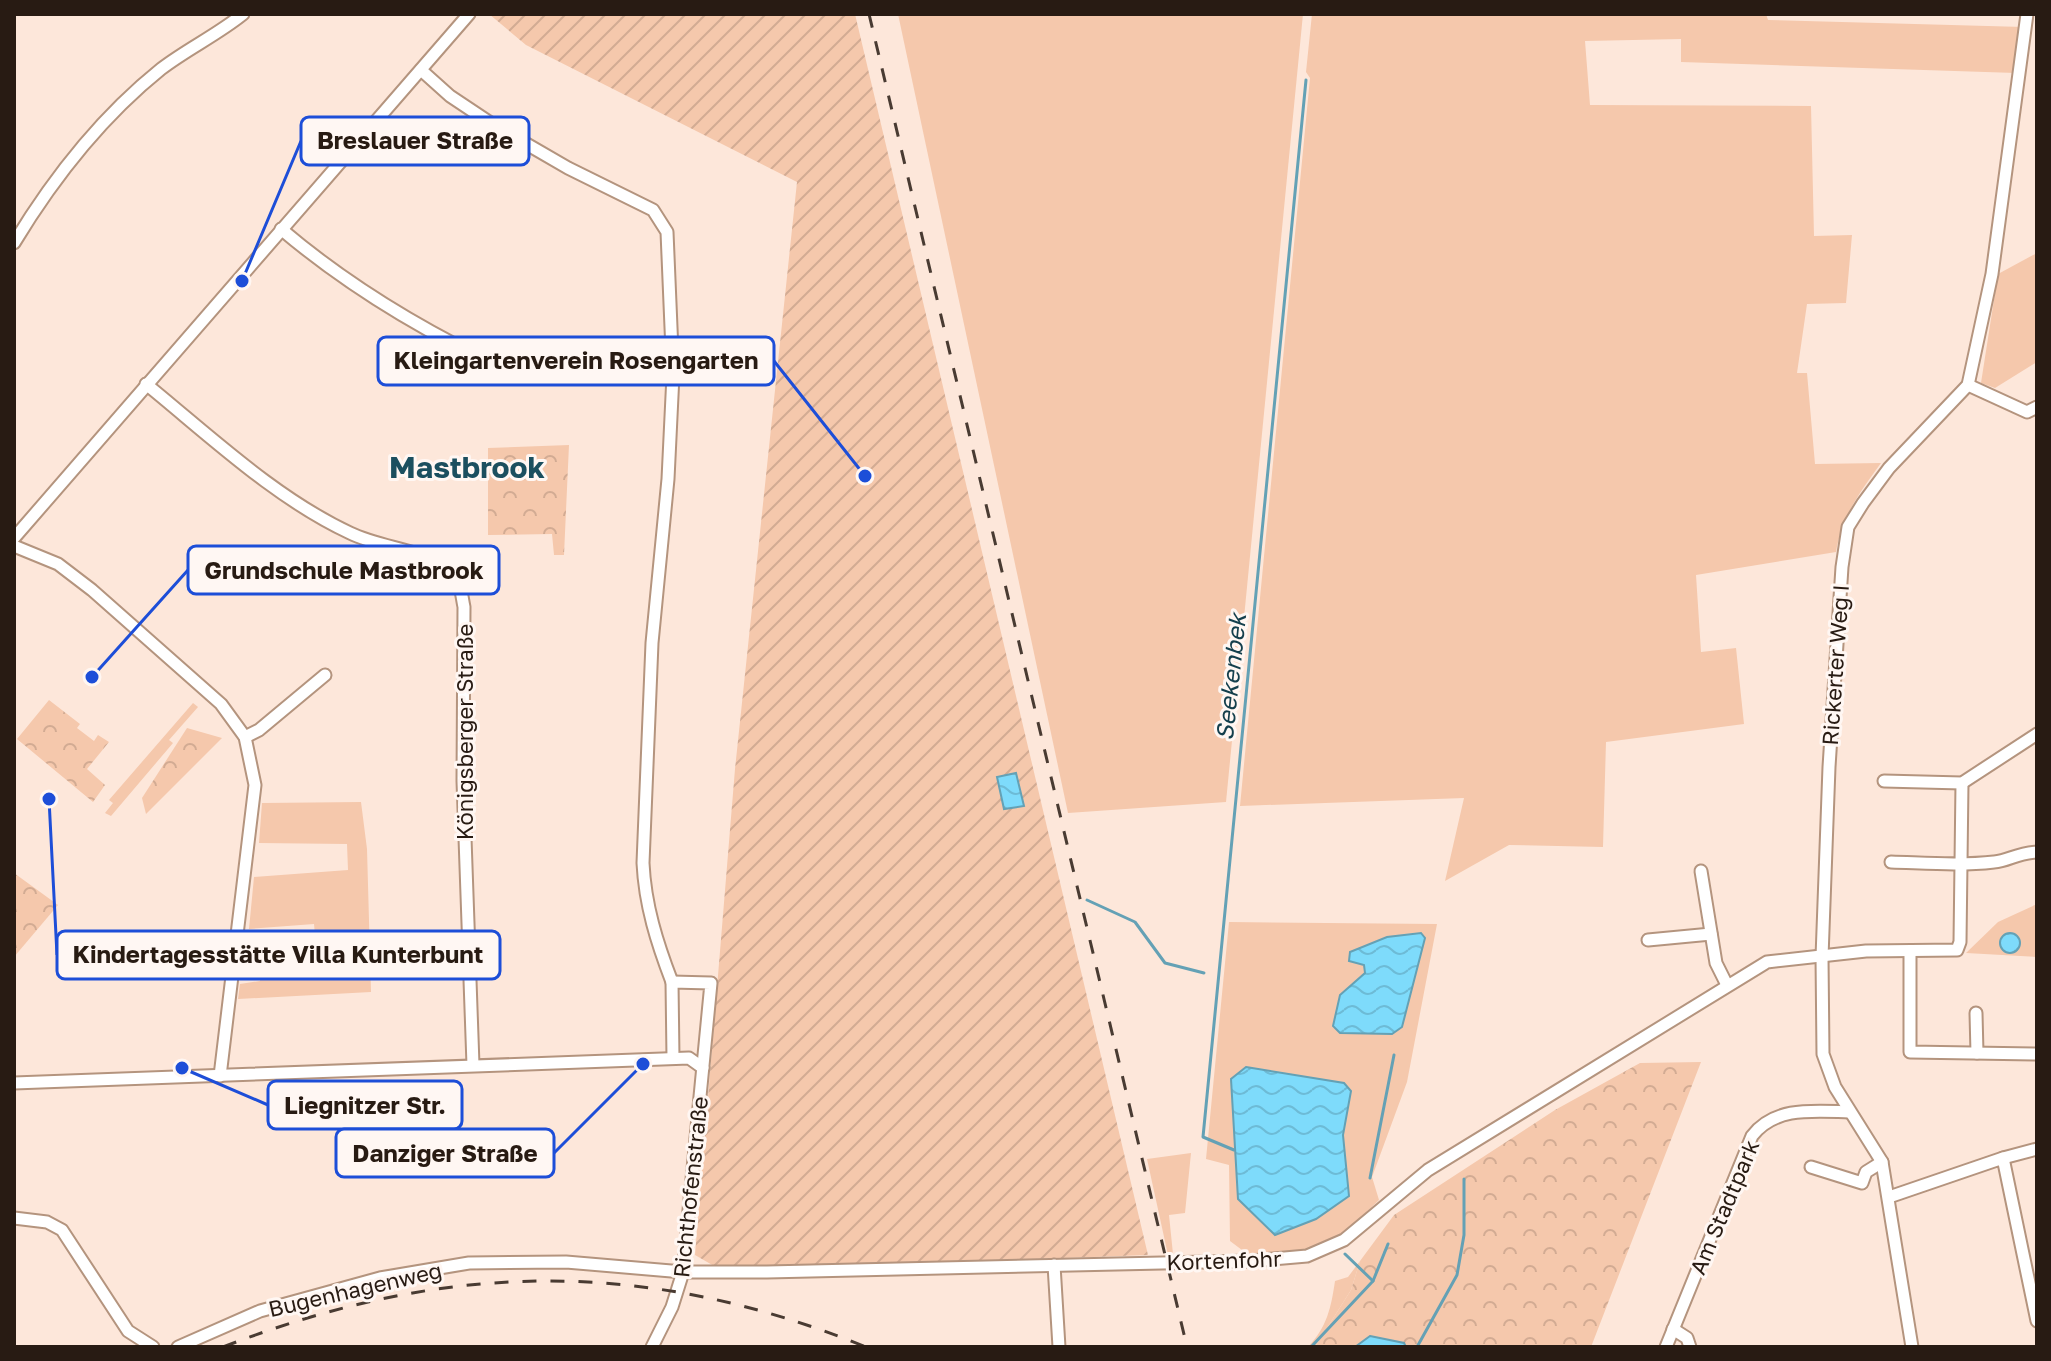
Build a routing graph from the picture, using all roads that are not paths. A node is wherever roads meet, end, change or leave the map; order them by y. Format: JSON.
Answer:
{"nodes":[{"id":1,"x":243,"y":14,"type":"edge"},
{"id":2,"x":469,"y":14,"type":"edge"},
{"id":3,"x":2027,"y":14,"type":"edge"},
{"id":4,"x":421,"y":70,"type":"junction"},
{"id":5,"x":281,"y":229,"type":"junction"},
{"id":6,"x":17,"y":230,"type":"edge"},
{"id":7,"x":14,"y":243,"type":"edge"},
{"id":8,"x":524,"y":378,"type":"dead end"},
{"id":9,"x":146,"y":384,"type":"junction"},
{"id":10,"x":1968,"y":385,"type":"junction"},
{"id":11,"x":2037,"y":407,"type":"edge"},
{"id":12,"x":14,"y":538,"type":"edge"},
{"id":13,"x":14,"y":546,"type":"edge"},
{"id":14,"x":325,"y":675,"type":"dead end"},
{"id":15,"x":2037,"y":734,"type":"edge"},
{"id":16,"x":245,"y":737,"type":"junction"},
{"id":17,"x":1884,"y":781,"type":"dead end"},
{"id":18,"x":1962,"y":783,"type":"junction"},
{"id":19,"x":2037,"y":852,"type":"edge"},
{"id":20,"x":1891,"y":862,"type":"dead end"},
{"id":21,"x":1963,"y":865,"type":"junction"},
{"id":22,"x":1701,"y":871,"type":"dead end"},
{"id":23,"x":1711,"y":934,"type":"junction"},
{"id":24,"x":1648,"y":940,"type":"dead end"},
{"id":25,"x":1910,"y":952,"type":"junction"},
{"id":26,"x":1822,"y":957,"type":"junction"},
{"id":27,"x":672,"y":982,"type":"junction"},
{"id":28,"x":1727,"y":985,"type":"junction"},
{"id":29,"x":1976,"y":1013,"type":"dead end"},
{"id":30,"x":1977,"y":1053,"type":"junction"},
{"id":31,"x":2037,"y":1054,"type":"edge"},
{"id":32,"x":673,"y":1058,"type":"junction"},
{"id":33,"x":473,"y":1065,"type":"junction"},
{"id":34,"x":703,"y":1068,"type":"junction"},
{"id":35,"x":220,"y":1076,"type":"junction"},
{"id":36,"x":14,"y":1083,"type":"edge"},
{"id":37,"x":1849,"y":1112,"type":"junction"},
{"id":38,"x":2037,"y":1149,"type":"edge"},
{"id":39,"x":2003,"y":1158,"type":"junction"},
{"id":40,"x":1882,"y":1162,"type":"junction"},
{"id":41,"x":1811,"y":1167,"type":"dead end"},
{"id":42,"x":1889,"y":1197,"type":"junction"},
{"id":43,"x":14,"y":1218,"type":"edge"},
{"id":44,"x":1054,"y":1265,"type":"junction"},
{"id":45,"x":683,"y":1272,"type":"junction"},
{"id":46,"x":2037,"y":1321,"type":"edge"},
{"id":47,"x":1673,"y":1329,"type":"junction"},
{"id":48,"x":153,"y":1347,"type":"edge"},
{"id":49,"x":178,"y":1347,"type":"edge"},
{"id":50,"x":652,"y":1347,"type":"edge"},
{"id":51,"x":1059,"y":1347,"type":"edge"},
{"id":52,"x":1666,"y":1347,"type":"edge"},
{"id":53,"x":1690,"y":1347,"type":"edge"},
{"id":54,"x":1912,"y":1347,"type":"edge"}],
"edges":[{"from":1,"to":6,"type":"street"},
{"from":2,"to":4,"type":"street"},
{"from":3,"to":10,"type":"street"},
{"from":4,"to":5,"type":"street"},
{"from":4,"to":27,"type":"street"},
{"from":5,"to":8,"type":"street"},
{"from":5,"to":9,"type":"street"},
{"from":6,"to":7,"type":"street"},
{"from":9,"to":12,"type":"street"},
{"from":9,"to":33,"type":"street","name":"Königsberger Straße"},
{"from":10,"to":11,"type":"street"},
{"from":10,"to":26,"type":"street","name":"Rickerter Weg I"},
{"from":13,"to":16,"type":"street"},
{"from":14,"to":16,"type":"street"},
{"from":15,"to":18,"type":"street"},
{"from":16,"to":35,"type":"street"},
{"from":17,"to":18,"type":"street"},
{"from":18,"to":21,"type":"street"},
{"from":19,"to":21,"type":"street"},
{"from":20,"to":21,"type":"street"},
{"from":21,"to":25,"type":"street","name":"Kortenfohr"},
{"from":22,"to":23,"type":"street"},
{"from":23,"to":24,"type":"street"},
{"from":23,"to":28,"type":"street"},
{"from":25,"to":26,"type":"street","name":"Kortenfohr"},
{"from":25,"to":30,"type":"street"},
{"from":26,"to":28,"type":"street","name":"Kortenfohr"},
{"from":26,"to":37,"type":"street","name":"Rickerter Weg I"},
{"from":27,"to":32,"type":"street"},
{"from":27,"to":34,"type":"street","name":"Richthofenstraße"},
{"from":28,"to":44,"type":"street","name":"Kortenfohr"},
{"from":29,"to":30,"type":"street"},
{"from":30,"to":31,"type":"street"},
{"from":32,"to":33,"type":"street"},
{"from":32,"to":34,"type":"street"},
{"from":33,"to":35,"type":"street"},
{"from":34,"to":45,"type":"street","name":"Richthofenstraße"},
{"from":35,"to":36,"type":"street"},
{"from":37,"to":40,"type":"street","name":"Rickerter Weg I"},
{"from":37,"to":47,"type":"street","name":"Am Stadtpark"},
{"from":38,"to":39,"type":"street"},
{"from":39,"to":42,"type":"street"},
{"from":39,"to":46,"type":"street"},
{"from":40,"to":41,"type":"street"},
{"from":40,"to":42,"type":"street","name":"Rickerter Weg I"},
{"from":42,"to":54,"type":"street","name":"Rickerter Weg I"},
{"from":43,"to":48,"type":"street"},
{"from":44,"to":45,"type":"street","name":"Kortenfohr"},
{"from":44,"to":51,"type":"street"},
{"from":45,"to":49,"type":"street","name":"Bugenhagenweg"},
{"from":45,"to":50,"type":"street","name":"Richthofenstraße"},
{"from":47,"to":52,"type":"street","name":"Am Stadtpark"},
{"from":47,"to":53,"type":"street"}]}
